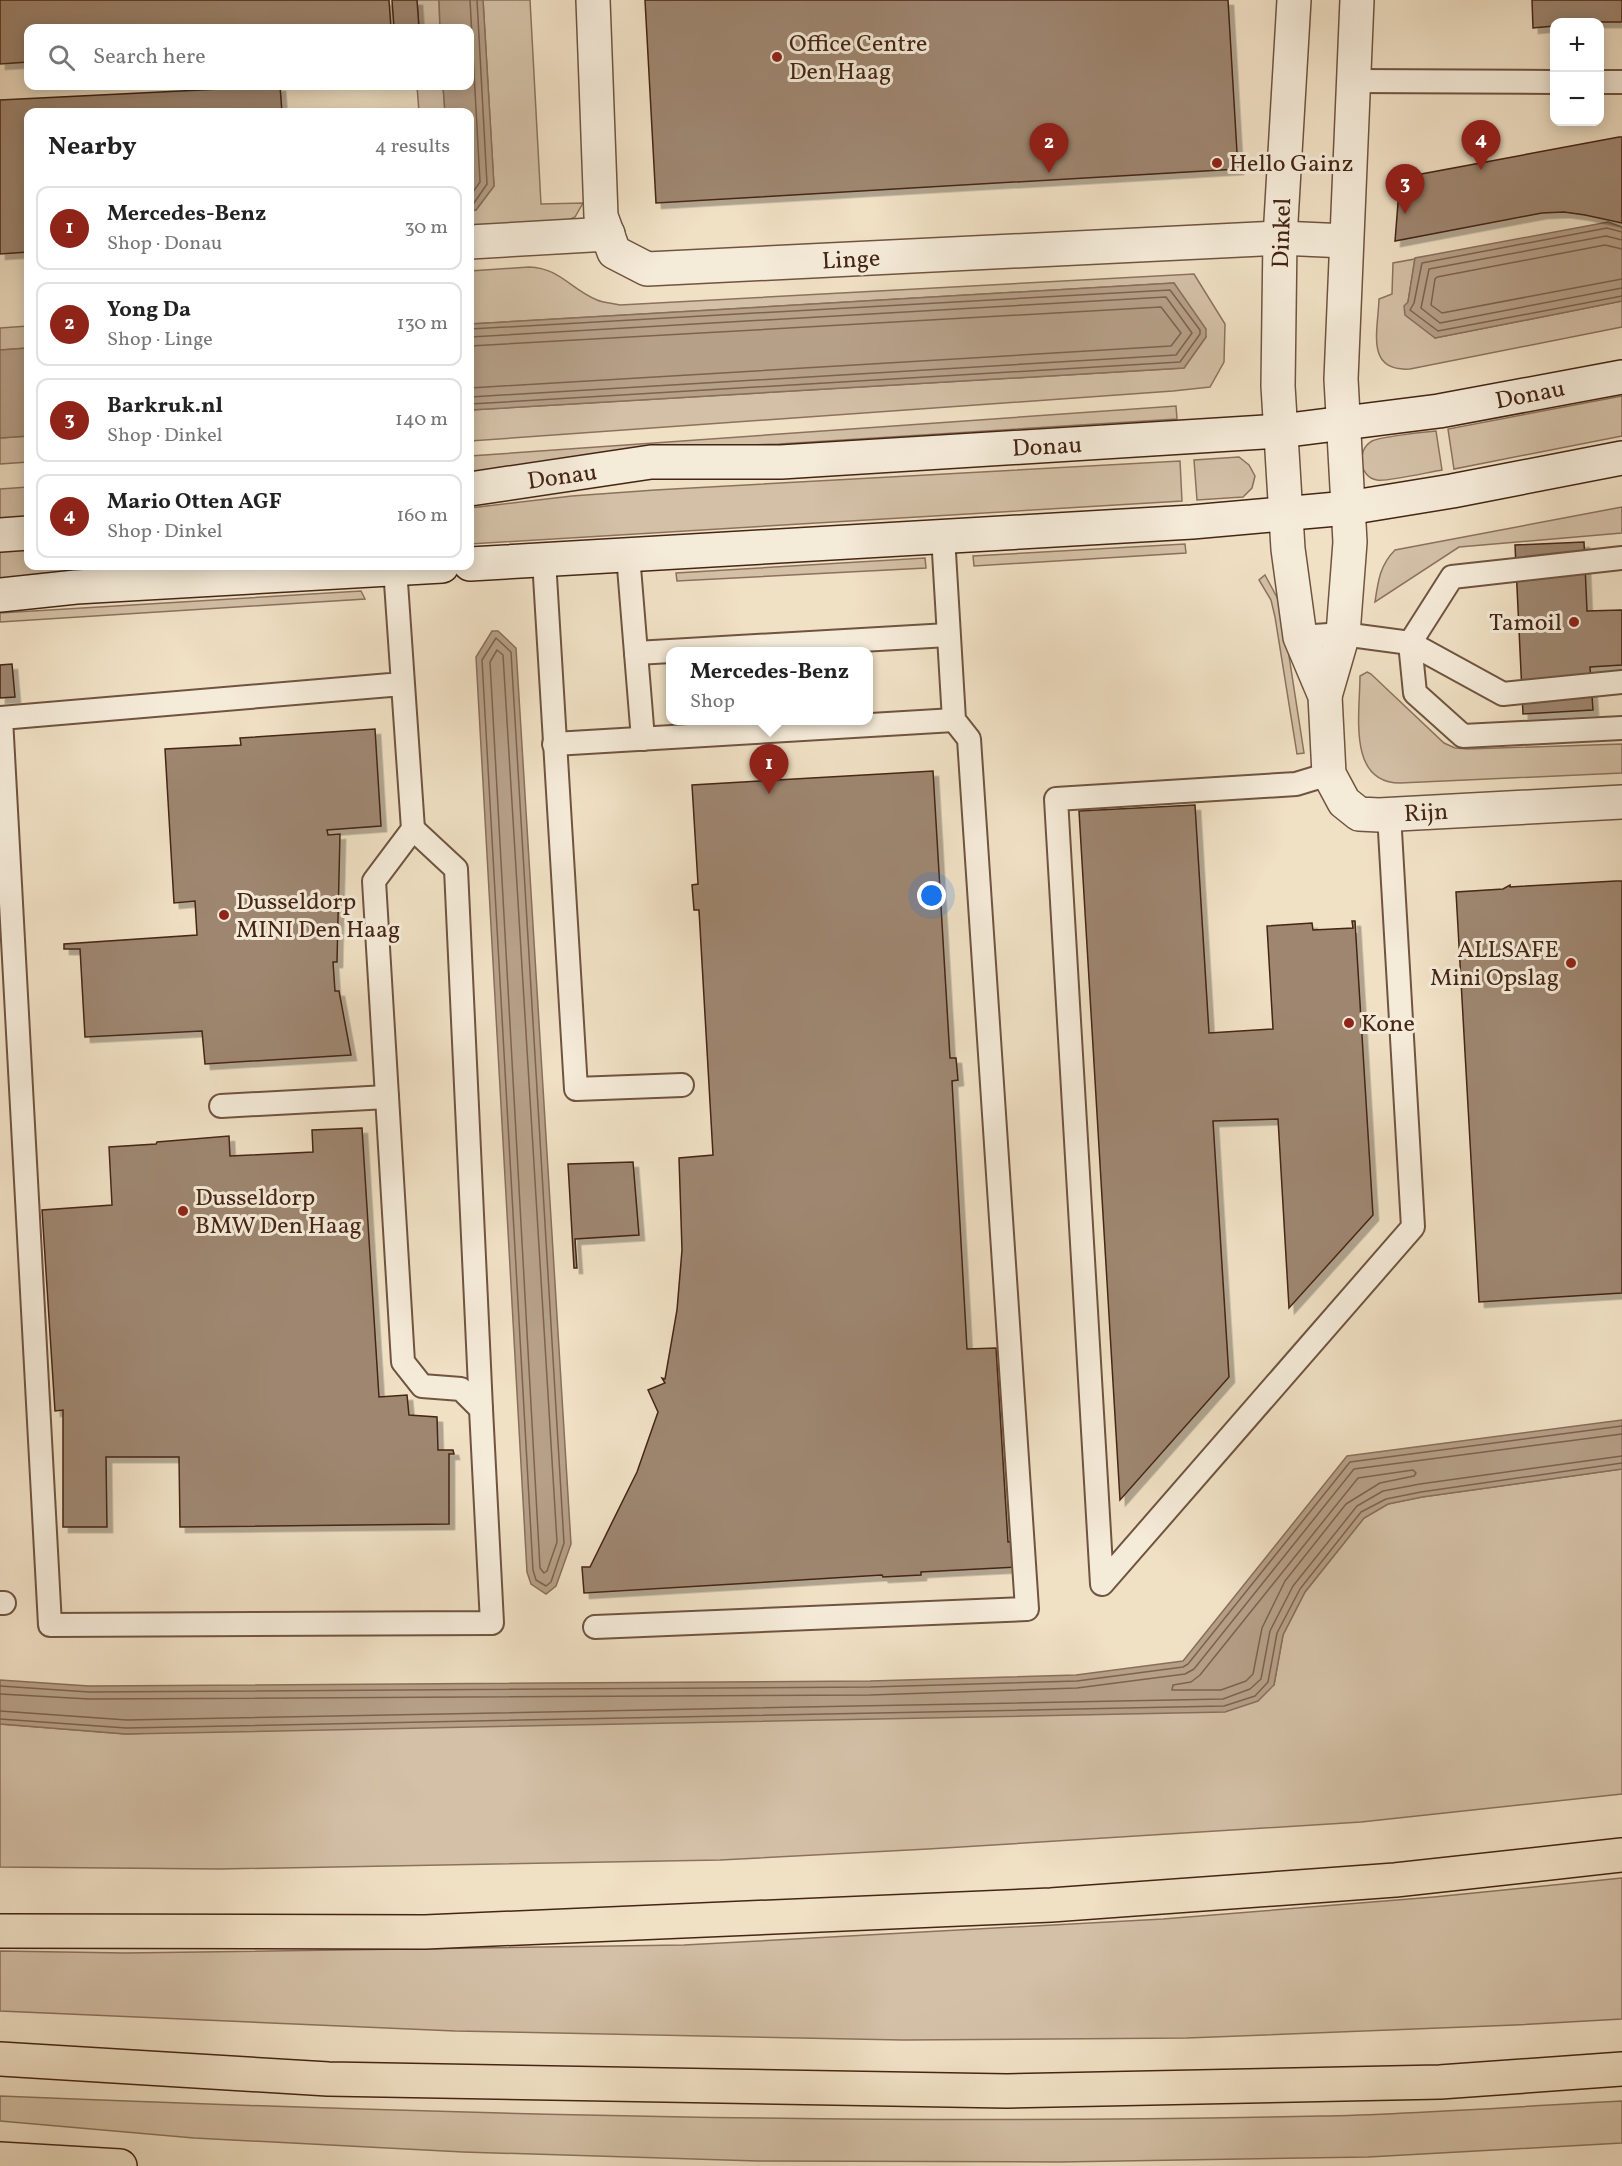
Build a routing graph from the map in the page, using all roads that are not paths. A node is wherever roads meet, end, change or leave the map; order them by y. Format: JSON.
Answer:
{"nodes":[{"id":1,"x":593,"y":0,"type":"edge"},
{"id":2,"x":1294,"y":0,"type":"edge"},
{"id":3,"x":1357,"y":0,"type":"edge"},
{"id":4,"x":1353,"y":81,"type":"junction"},
{"id":5,"x":1550,"y":82,"type":"edge"},
{"id":6,"x":1604,"y":82,"type":"edge"},
{"id":7,"x":1622,"y":82,"type":"edge"},
{"id":8,"x":608,"y":234,"type":"junction"},
{"id":9,"x":1280,"y":238,"type":"junction"},
{"id":10,"x":1346,"y":241,"type":"junction"},
{"id":11,"x":474,"y":242,"type":"edge"},
{"id":12,"x":1622,"y":376,"type":"edge"},
{"id":13,"x":1343,"y":423,"type":"junction"},
{"id":14,"x":1281,"y":431,"type":"junction"},
{"id":15,"x":1622,"y":458,"type":"edge"},
{"id":16,"x":474,"y":488,"type":"edge"},
{"id":17,"x":1348,"y":508,"type":"junction"},
{"id":18,"x":1287,"y":512,"type":"junction"},
{"id":19,"x":24,"y":533,"type":"edge"},
{"id":20,"x":0,"y":535,"type":"edge"},
{"id":21,"x":944,"y":536,"type":"junction"},
{"id":22,"x":628,"y":555,"type":"junction"},
{"id":23,"x":1622,"y":558,"type":"edge"},
{"id":24,"x":544,"y":560,"type":"junction"},
{"id":25,"x":474,"y":564,"type":"edge"},
{"id":26,"x":361,"y":570,"type":"edge"},
{"id":27,"x":395,"y":570,"type":"edge"},
{"id":28,"x":0,"y":595,"type":"edge"},
{"id":29,"x":1343,"y":634,"type":"junction"},
{"id":30,"x":948,"y":635,"type":"junction"},
{"id":31,"x":1300,"y":637,"type":"junction"},
{"id":32,"x":1410,"y":644,"type":"junction"},
{"id":33,"x":740,"y":647,"type":"edge"},
{"id":34,"x":666,"y":651,"type":"edge"},
{"id":35,"x":636,"y":653,"type":"junction"},
{"id":36,"x":1622,"y":682,"type":"edge"},
{"id":37,"x":402,"y":684,"type":"junction"},
{"id":38,"x":1325,"y":696,"type":"junction"},
{"id":39,"x":954,"y":720,"type":"junction"},
{"id":40,"x":872,"y":725,"type":"edge"},
{"id":41,"x":873,"y":725,"type":"edge"},
{"id":42,"x":1622,"y":728,"type":"edge"},
{"id":43,"x":643,"y":739,"type":"junction"},
{"id":44,"x":555,"y":744,"type":"junction"},
{"id":45,"x":1329,"y":774,"type":"junction"},
{"id":46,"x":1622,"y":802,"type":"edge"},
{"id":47,"x":1389,"y":814,"type":"junction"},
{"id":48,"x":412,"y":829,"type":"junction"},
{"id":49,"x":682,"y":1085,"type":"dead end"},
{"id":50,"x":387,"y":1097,"type":"junction"},
{"id":51,"x":221,"y":1106,"type":"dead end"},
{"id":52,"x":481,"y":1409,"type":"junction"},
{"id":53,"x":595,"y":1627,"type":"dead end"},
{"id":54,"x":1622,"y":1855,"type":"edge"},
{"id":55,"x":0,"y":1931,"type":"edge"},
{"id":56,"x":0,"y":2059,"type":"edge"},
{"id":57,"x":1622,"y":2069,"type":"edge"},
{"id":58,"x":0,"y":2159,"type":"edge"},
{"id":59,"x":120,"y":2166,"type":"edge"}],
"edges":[{"from":1,"to":8,"type":"street","name":"Linge"},
{"from":2,"to":9,"type":"street","name":"Dinkel"},
{"from":3,"to":4,"type":"street"},
{"from":4,"to":5,"type":"lane"},
{"from":4,"to":10,"type":"street"},
{"from":6,"to":7,"type":"lane"},
{"from":8,"to":9,"type":"street","name":"Linge"},
{"from":8,"to":11,"type":"street"},
{"from":9,"to":10,"type":"street","name":"Linge"},
{"from":9,"to":14,"type":"street","name":"Dinkel"},
{"from":10,"to":13,"type":"street"},
{"from":12,"to":13,"type":"street","name":"Donau"},
{"from":13,"to":14,"type":"street","name":"Donau"},
{"from":13,"to":17,"type":"street","name":"Rijn"},
{"from":14,"to":16,"type":"street","name":"Donau"},
{"from":14,"to":18,"type":"street","name":"Dinkel"},
{"from":15,"to":17,"type":"street"},
{"from":17,"to":18,"type":"street"},
{"from":17,"to":29,"type":"street","name":"Rijn"},
{"from":18,"to":21,"type":"street"},
{"from":18,"to":31,"type":"street","name":"Rijn"},
{"from":19,"to":20,"type":"street"},
{"from":21,"to":22,"type":"street"},
{"from":21,"to":30,"type":"lane"},
{"from":22,"to":24,"type":"street"},
{"from":22,"to":35,"type":"lane"},
{"from":23,"to":32,"type":"lane"},
{"from":24,"to":25,"type":"street"},
{"from":24,"to":44,"type":"lane"},
{"from":26,"to":28,"type":"street"},
{"from":27,"to":37,"type":"lane"},
{"from":29,"to":31,"type":"lane"},
{"from":29,"to":32,"type":"lane"},
{"from":29,"to":38,"type":"street","name":"Rijn"},
{"from":30,"to":33,"type":"lane"},
{"from":30,"to":39,"type":"lane"},
{"from":31,"to":38,"type":"street","name":"Rijn"},
{"from":32,"to":36,"type":"lane"},
{"from":32,"to":42,"type":"lane"},
{"from":34,"to":35,"type":"lane"},
{"from":35,"to":43,"type":"lane"},
{"from":37,"to":48,"type":"lane"},
{"from":37,"to":52,"type":"lane"},
{"from":38,"to":45,"type":"street","name":"Rijn"},
{"from":39,"to":41,"type":"lane"},
{"from":39,"to":53,"type":"lane"},
{"from":40,"to":43,"type":"lane"},
{"from":43,"to":44,"type":"lane"},
{"from":44,"to":49,"type":"lane"},
{"from":45,"to":47,"type":"street","name":"Rijn"},
{"from":45,"to":47,"type":"lane"},
{"from":46,"to":47,"type":"street","name":"Rijn"},
{"from":48,"to":50,"type":"lane"},
{"from":48,"to":52,"type":"lane"},
{"from":50,"to":51,"type":"lane"},
{"from":50,"to":52,"type":"lane"},
{"from":54,"to":55,"type":"highway"},
{"from":56,"to":57,"type":"highway"},
{"from":58,"to":59,"type":"highway"}]}
